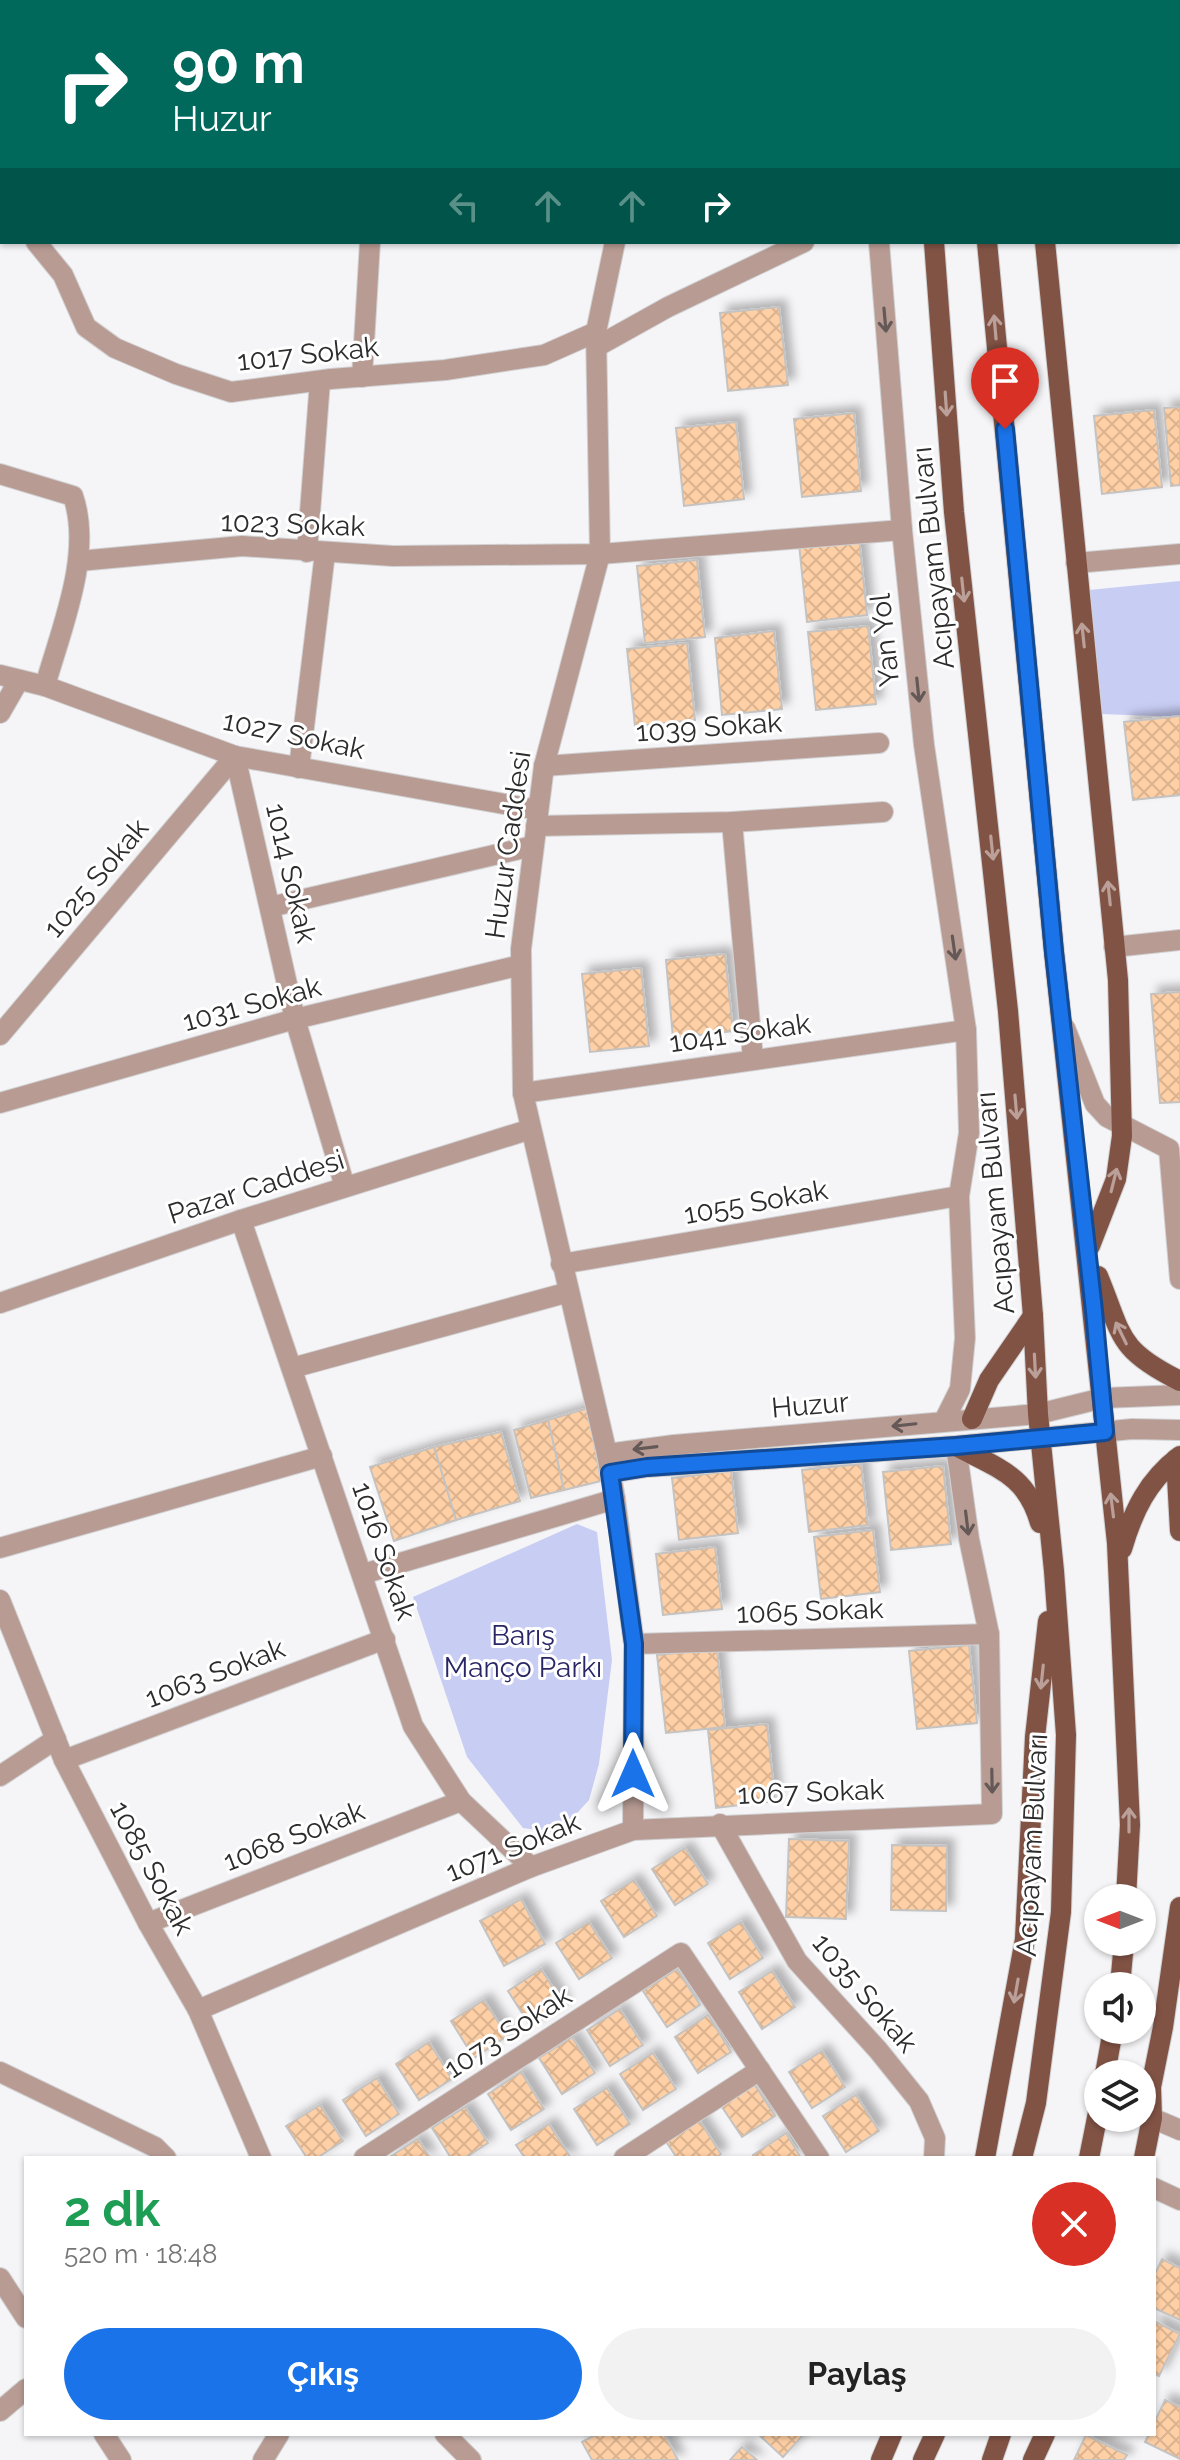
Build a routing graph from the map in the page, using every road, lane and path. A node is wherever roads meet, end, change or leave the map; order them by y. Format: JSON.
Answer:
{"nodes":[{"id":1,"x":38,"y":244,"type":"edge"},
{"id":2,"x":370,"y":244,"type":"edge"},
{"id":3,"x":615,"y":244,"type":"edge"},
{"id":4,"x":800,"y":244,"type":"edge"},
{"id":5,"x":879,"y":244,"type":"edge"},
{"id":6,"x":934,"y":244,"type":"edge"},
{"id":7,"x":987,"y":244,"type":"edge"},
{"id":8,"x":1045,"y":244,"type":"edge"},
{"id":9,"x":597,"y":339,"type":"junction"},
{"id":10,"x":362,"y":377,"type":"junction"},
{"id":11,"x":320,"y":381,"type":"junction"},
{"id":12,"x":0,"y":474,"type":"edge"},
{"id":13,"x":902,"y":530,"type":"junction"},
{"id":14,"x":316,"y":552,"type":"junction"},
{"id":15,"x":600,"y":554,"type":"junction"},
{"id":16,"x":1180,"y":554,"type":"edge"},
{"id":17,"x":79,"y":561,"type":"junction"},
{"id":18,"x":1076,"y":563,"type":"junction"},
{"id":19,"x":10,"y":678,"type":"edge"},
{"id":20,"x":45,"y":686,"type":"junction"},
{"id":21,"x":0,"y":713,"type":"edge"},
{"id":22,"x":879,"y":743,"type":"dead end"},
{"id":23,"x":235,"y":756,"type":"junction"},
{"id":24,"x":544,"y":766,"type":"junction"},
{"id":25,"x":299,"y":768,"type":"junction"},
{"id":26,"x":883,"y":812,"type":"dead end"},
{"id":27,"x":732,"y":822,"type":"junction"},
{"id":28,"x":536,"y":827,"type":"junction"},
{"id":29,"x":270,"y":907,"type":"junction"},
{"id":30,"x":1180,"y":940,"type":"edge"},
{"id":31,"x":1114,"y":947,"type":"junction"},
{"id":32,"x":521,"y":965,"type":"junction"},
{"id":33,"x":1062,"y":1018,"type":"junction"},
{"id":34,"x":295,"y":1019,"type":"junction"},
{"id":35,"x":966,"y":1030,"type":"junction"},
{"id":36,"x":0,"y":1035,"type":"edge"},
{"id":37,"x":753,"y":1059,"type":"junction"},
{"id":38,"x":523,"y":1093,"type":"junction"},
{"id":39,"x":0,"y":1103,"type":"edge"},
{"id":40,"x":1122,"y":1125,"type":"junction"},
{"id":41,"x":531,"y":1129,"type":"junction"},
{"id":42,"x":345,"y":1187,"type":"junction"},
{"id":43,"x":959,"y":1196,"type":"junction"},
{"id":44,"x":241,"y":1220,"type":"junction"},
{"id":45,"x":1088,"y":1253,"type":"junction"},
{"id":46,"x":561,"y":1264,"type":"junction"},
{"id":47,"x":1180,"y":1279,"type":"edge"},
{"id":48,"x":569,"y":1292,"type":"junction"},
{"id":49,"x":0,"y":1303,"type":"edge"},
{"id":50,"x":1033,"y":1316,"type":"junction"},
{"id":51,"x":292,"y":1368,"type":"junction"},
{"id":52,"x":1180,"y":1381,"type":"edge"},
{"id":53,"x":1180,"y":1395,"type":"edge"},
{"id":54,"x":1103,"y":1398,"type":"junction"},
{"id":55,"x":1038,"y":1414,"type":"junction"},
{"id":56,"x":972,"y":1419,"type":"junction"},
{"id":57,"x":944,"y":1421,"type":"junction"},
{"id":58,"x":1180,"y":1430,"type":"edge"},
{"id":59,"x":1105,"y":1432,"type":"junction"},
{"id":60,"x":1040,"y":1437,"type":"junction"},
{"id":61,"x":956,"y":1446,"type":"junction"},
{"id":62,"x":322,"y":1456,"type":"junction"},
{"id":63,"x":1178,"y":1458,"type":"edge"},
{"id":64,"x":608,"y":1463,"type":"junction"},
{"id":65,"x":615,"y":1499,"type":"junction"},
{"id":66,"x":1180,"y":1531,"type":"edge"},
{"id":67,"x":0,"y":1548,"type":"edge"},
{"id":68,"x":1118,"y":1564,"type":"junction"},
{"id":69,"x":1054,"y":1571,"type":"junction"},
{"id":70,"x":363,"y":1574,"type":"junction"},
{"id":71,"x":0,"y":1600,"type":"edge"},
{"id":72,"x":989,"y":1634,"type":"junction"},
{"id":73,"x":385,"y":1639,"type":"junction"},
{"id":74,"x":634,"y":1644,"type":"junction"},
{"id":75,"x":56,"y":1739,"type":"junction"},
{"id":76,"x":64,"y":1760,"type":"junction"},
{"id":77,"x":0,"y":1776,"type":"edge"},
{"id":78,"x":461,"y":1801,"type":"junction"},
{"id":79,"x":720,"y":1824,"type":"junction"},
{"id":80,"x":633,"y":1830,"type":"junction"},
{"id":81,"x":531,"y":1867,"type":"junction"},
{"id":82,"x":1127,"y":1884,"type":"edge"},
{"id":83,"x":1180,"y":1907,"type":"edge"},
{"id":84,"x":148,"y":1923,"type":"junction"},
{"id":85,"x":1176,"y":1962,"type":"edge"},
{"id":86,"x":198,"y":2010,"type":"junction"},
{"id":87,"x":1156,"y":2062,"type":"edge"},
{"id":88,"x":760,"y":2070,"type":"junction"},
{"id":89,"x":0,"y":2072,"type":"edge"},
{"id":90,"x":1156,"y":2120,"type":"edge"},
{"id":91,"x":1180,"y":2130,"type":"edge"},
{"id":92,"x":1094,"y":2132,"type":"edge"},
{"id":93,"x":1149,"y":2132,"type":"edge"},
{"id":94,"x":164,"y":2156,"type":"edge"},
{"id":95,"x":260,"y":2156,"type":"edge"},
{"id":96,"x":367,"y":2156,"type":"edge"},
{"id":97,"x":627,"y":2156,"type":"edge"},
{"id":98,"x":818,"y":2156,"type":"edge"},
{"id":99,"x":934,"y":2156,"type":"edge"},
{"id":100,"x":985,"y":2156,"type":"edge"},
{"id":101,"x":1023,"y":2156,"type":"edge"},
{"id":102,"x":1089,"y":2156,"type":"edge"},
{"id":103,"x":1144,"y":2156,"type":"edge"},
{"id":104,"x":1156,"y":2189,"type":"edge"},
{"id":105,"x":1180,"y":2200,"type":"edge"},
{"id":106,"x":0,"y":2278,"type":"edge"},
{"id":107,"x":24,"y":2315,"type":"edge"},
{"id":108,"x":24,"y":2391,"type":"edge"},
{"id":109,"x":0,"y":2411,"type":"edge"},
{"id":110,"x":105,"y":2436,"type":"edge"},
{"id":111,"x":278,"y":2436,"type":"edge"},
{"id":112,"x":450,"y":2436,"type":"edge"},
{"id":113,"x":891,"y":2436,"type":"edge"},
{"id":114,"x":934,"y":2436,"type":"edge"},
{"id":115,"x":1000,"y":2436,"type":"edge"},
{"id":116,"x":1044,"y":2436,"type":"edge"},
{"id":117,"x":121,"y":2460,"type":"edge"},
{"id":118,"x":263,"y":2460,"type":"edge"},
{"id":119,"x":471,"y":2460,"type":"edge"},
{"id":120,"x":881,"y":2460,"type":"edge"},
{"id":121,"x":923,"y":2460,"type":"edge"},
{"id":122,"x":992,"y":2460,"type":"edge"},
{"id":123,"x":1033,"y":2460,"type":"edge"}],
"edges":[{"from":1,"to":11,"type":"street","name":"1017 Sokak"},
{"from":2,"to":10,"type":"street"},
{"from":3,"to":9,"type":"street","name":"Huzur Caddesi"},
{"from":4,"to":9,"type":"street","name":"1017 Sokak"},
{"from":5,"to":13,"type":"street","name":"Yan Yol","one_way":true},
{"from":6,"to":50,"type":"main road","name":"Acıpayam Bulvarı","one_way":true},
{"from":33,"to":7,"type":"main road","one_way":true},
{"from":8,"to":18,"type":"main road"},
{"from":9,"to":10,"type":"street","name":"1017 Sokak"},
{"from":9,"to":15,"type":"street","name":"Huzur Caddesi"},
{"from":10,"to":11,"type":"street","name":"1017 Sokak"},
{"from":11,"to":14,"type":"street"},
{"from":12,"to":17,"type":"street"},
{"from":13,"to":15,"type":"street","name":"1023 Sokak"},
{"from":13,"to":35,"type":"street","name":"Yan Yol","one_way":true},
{"from":14,"to":15,"type":"street","name":"1023 Sokak"},
{"from":14,"to":17,"type":"street","name":"1023 Sokak"},
{"from":14,"to":25,"type":"street"},
{"from":15,"to":24,"type":"street","name":"Huzur Caddesi"},
{"from":16,"to":18,"type":"street"},
{"from":17,"to":20,"type":"street"},
{"from":31,"to":18,"type":"main road","one_way":true},
{"from":19,"to":20,"type":"street","name":"1027 Sokak"},
{"from":19,"to":21,"type":"street"},
{"from":20,"to":23,"type":"street","name":"1027 Sokak"},
{"from":22,"to":24,"type":"street","name":"1039 Sokak"},
{"from":23,"to":25,"type":"street","name":"1027 Sokak"},
{"from":23,"to":29,"type":"street","name":"1014 Sokak"},
{"from":23,"to":36,"type":"street","name":"1025 Sokak"},
{"from":24,"to":28,"type":"street","name":"Huzur Caddesi"},
{"from":25,"to":28,"type":"street","name":"1027 Sokak"},
{"from":26,"to":27,"type":"street"},
{"from":27,"to":28,"type":"street"},
{"from":27,"to":37,"type":"street"},
{"from":28,"to":29,"type":"street"},
{"from":28,"to":32,"type":"street","name":"Huzur Caddesi"},
{"from":29,"to":34,"type":"street","name":"1014 Sokak"},
{"from":30,"to":31,"type":"street"},
{"from":31,"to":40,"type":"main road"},
{"from":32,"to":34,"type":"street","name":"1031 Sokak"},
{"from":32,"to":38,"type":"street","name":"Huzur Caddesi"},
{"from":33,"to":40,"type":"street"},
{"from":33,"to":45,"type":"main road"},
{"from":34,"to":39,"type":"street","name":"1031 Sokak"},
{"from":34,"to":42,"type":"street","name":"1014 Sokak"},
{"from":35,"to":37,"type":"street","name":"1041 Sokak"},
{"from":35,"to":43,"type":"street","name":"Yan Yol"},
{"from":37,"to":38,"type":"street","name":"1041 Sokak"},
{"from":38,"to":41,"type":"street","name":"Huzur Caddesi"},
{"from":45,"to":40,"type":"main road","one_way":true},
{"from":40,"to":47,"type":"street"},
{"from":41,"to":42,"type":"street","name":"Pazar Caddesi"},
{"from":41,"to":46,"type":"street","name":"Huzur Caddesi"},
{"from":42,"to":44,"type":"street","name":"Pazar Caddesi"},
{"from":43,"to":46,"type":"street","name":"1055 Sokak"},
{"from":43,"to":57,"type":"street","name":"Yan Yol"},
{"from":44,"to":49,"type":"street","name":"Pazar Caddesi"},
{"from":44,"to":51,"type":"street","name":"1016 Sokak"},
{"from":52,"to":45,"type":"main road","one_way":true},
{"from":45,"to":54,"type":"main road"},
{"from":46,"to":48,"type":"street","name":"Huzur Caddesi"},
{"from":48,"to":51,"type":"street"},
{"from":48,"to":64,"type":"street","name":"Huzur Caddesi"},
{"from":50,"to":55,"type":"main road","name":"Acıpayam Bulvarı","one_way":true},
{"from":50,"to":56,"type":"main road"},
{"from":51,"to":62,"type":"street","name":"1016 Sokak"},
{"from":53,"to":54,"type":"street","name":"Huzur"},
{"from":54,"to":55,"type":"street","name":"Huzur"},
{"from":54,"to":59,"type":"main road"},
{"from":55,"to":56,"type":"street","name":"Huzur"},
{"from":55,"to":60,"type":"main road","name":"Acıpayam Bulvarı"},
{"from":56,"to":57,"type":"street","name":"Huzur"},
{"from":57,"to":64,"type":"street","name":"Huzur","one_way":true},
{"from":58,"to":59,"type":"street","name":"Huzur"},
{"from":59,"to":60,"type":"street","name":"Huzur"},
{"from":68,"to":59,"type":"main road","one_way":true},
{"from":60,"to":61,"type":"street","name":"Huzur"},
{"from":60,"to":69,"type":"main road","name":"Acıpayam Bulvarı"},
{"from":61,"to":64,"type":"street","name":"Huzur"},
{"from":61,"to":69,"type":"main road"},
{"from":61,"to":72,"type":"street","one_way":true},
{"from":62,"to":67,"type":"street"},
{"from":62,"to":70,"type":"street","name":"1016 Sokak"},
{"from":63,"to":66,"type":"main road"},
{"from":63,"to":68,"type":"main road"},
{"from":64,"to":65,"type":"street"},
{"from":65,"to":70,"type":"street"},
{"from":65,"to":74,"type":"street"},
{"from":82,"to":68,"type":"main road","one_way":true},
{"from":69,"to":100,"type":"main road","one_way":true},
{"from":69,"to":101,"type":"main road","name":"Acıpayam Bulvarı"},
{"from":70,"to":73,"type":"street","name":"1016 Sokak"},
{"from":71,"to":75,"type":"street","name":"1085 Sokak"},
{"from":72,"to":74,"type":"street","name":"1065 Sokak"},
{"from":72,"to":79,"type":"street","name":"1067 Sokak","one_way":true},
{"from":73,"to":76,"type":"street","name":"1063 Sokak"},
{"from":73,"to":78,"type":"street","name":"1016 Sokak"},
{"from":74,"to":80,"type":"street"},
{"from":75,"to":76,"type":"street","name":"1085 Sokak"},
{"from":75,"to":77,"type":"street"},
{"from":76,"to":84,"type":"street","name":"1085 Sokak"},
{"from":78,"to":81,"type":"street","name":"1016 Sokak"},
{"from":78,"to":84,"type":"street","name":"1068 Sokak"},
{"from":79,"to":80,"type":"street","name":"1067 Sokak"},
{"from":79,"to":99,"type":"street","name":"1035 Sokak"},
{"from":80,"to":81,"type":"street","name":"1071 Sokak"},
{"from":81,"to":86,"type":"street","name":"1071 Sokak"},
{"from":83,"to":85,"type":"main road"},
{"from":84,"to":86,"type":"street","name":"1085 Sokak"},
{"from":85,"to":87,"type":"main road"},
{"from":86,"to":95,"type":"street","name":"1085 Sokak"},
{"from":88,"to":96,"type":"street","name":"1073 Sokak"},
{"from":88,"to":97,"type":"street"},
{"from":88,"to":98,"type":"street"},
{"from":89,"to":94,"type":"street"},
{"from":90,"to":91,"type":"street"},
{"from":92,"to":102,"type":"main road"},
{"from":93,"to":103,"type":"main road"},
{"from":104,"to":105,"type":"street"},
{"from":106,"to":107,"type":"street"},
{"from":108,"to":109,"type":"street"},
{"from":110,"to":117,"type":"street"},
{"from":111,"to":118,"type":"street"},
{"from":112,"to":119,"type":"street"},
{"from":113,"to":120,"type":"main road"},
{"from":114,"to":121,"type":"main road"},
{"from":115,"to":122,"type":"main road"},
{"from":116,"to":123,"type":"main road"}]}
